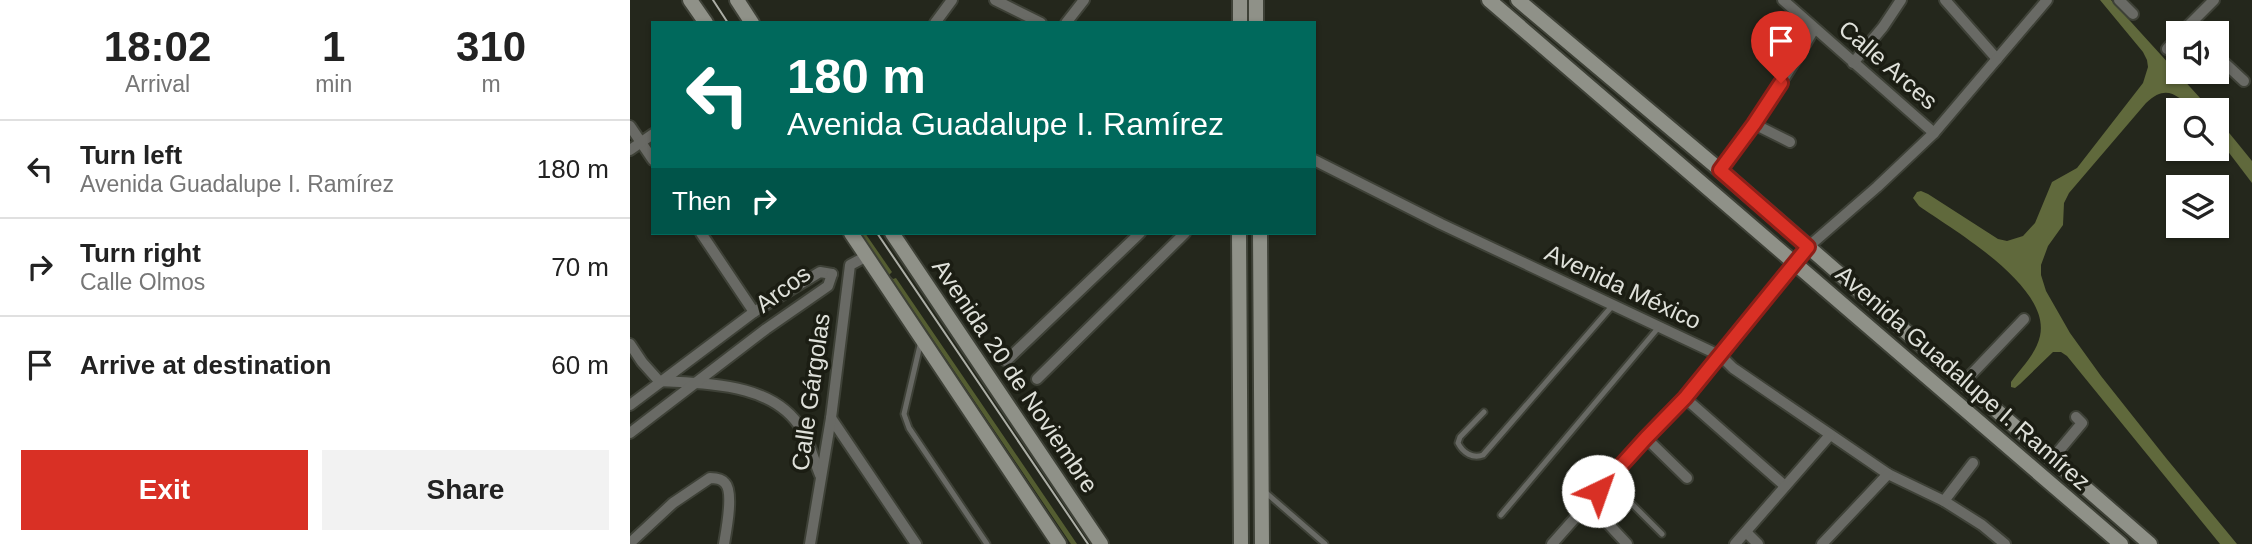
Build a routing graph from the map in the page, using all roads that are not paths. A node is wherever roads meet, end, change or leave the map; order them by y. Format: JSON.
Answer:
{"nodes":[{"id":1,"x":690,"y":0,"type":"edge"},
{"id":2,"x":737,"y":0,"type":"edge"},
{"id":3,"x":952,"y":0,"type":"edge"},
{"id":4,"x":995,"y":0,"type":"edge"},
{"id":5,"x":1084,"y":0,"type":"edge"},
{"id":6,"x":1256,"y":0,"type":"edge"},
{"id":7,"x":1489,"y":0,"type":"edge"},
{"id":8,"x":1518,"y":0,"type":"edge"},
{"id":9,"x":1783,"y":0,"type":"edge"},
{"id":10,"x":1901,"y":0,"type":"edge"},
{"id":11,"x":1945,"y":0,"type":"edge"},
{"id":12,"x":2119,"y":0,"type":"edge"},
{"id":13,"x":2214,"y":0,"type":"edge"},
{"id":14,"x":1239,"y":2,"type":"edge"},
{"id":15,"x":2041,"y":2,"type":"edge"},
{"id":16,"x":2133,"y":14,"type":"dead end"},
{"id":17,"x":705,"y":21,"type":"edge"},
{"id":18,"x":751,"y":21,"type":"edge"},
{"id":19,"x":936,"y":21,"type":"edge"},
{"id":20,"x":1037,"y":21,"type":"edge"},
{"id":21,"x":1068,"y":21,"type":"edge"},
{"id":22,"x":1240,"y":21,"type":"edge"},
{"id":23,"x":1253,"y":21,"type":"edge"},
{"id":24,"x":1254,"y":21,"type":"edge"},
{"id":25,"x":2195,"y":21,"type":"edge"},
{"id":26,"x":1814,"y":29,"type":"junction"},
{"id":27,"x":1997,"y":59,"type":"junction"},
{"id":28,"x":1853,"y":63,"type":"junction"},
{"id":29,"x":2229,"y":67,"type":"edge"},
{"id":30,"x":2244,"y":81,"type":"dead end"},
{"id":31,"x":1754,"y":124,"type":"junction"},
{"id":32,"x":630,"y":126,"type":"edge"},
{"id":33,"x":1934,"y":133,"type":"junction"},
{"id":34,"x":651,"y":135,"type":"edge"},
{"id":35,"x":641,"y":142,"type":"junction"},
{"id":36,"x":1790,"y":142,"type":"dead end"},
{"id":37,"x":630,"y":150,"type":"edge"},
{"id":38,"x":651,"y":157,"type":"edge"},
{"id":39,"x":1316,"y":161,"type":"edge"},
{"id":40,"x":1720,"y":170,"type":"junction"},
{"id":41,"x":702,"y":235,"type":"edge"},
{"id":42,"x":852,"y":235,"type":"edge"},
{"id":43,"x":893,"y":235,"type":"edge"},
{"id":44,"x":1138,"y":235,"type":"edge"},
{"id":45,"x":1183,"y":235,"type":"edge"},
{"id":46,"x":1239,"y":235,"type":"edge"},
{"id":47,"x":1261,"y":235,"type":"edge"},
{"id":48,"x":1808,"y":247,"type":"junction"},
{"id":49,"x":867,"y":256,"type":"junction"},
{"id":50,"x":1795,"y":263,"type":"junction"},
{"id":51,"x":850,"y":265,"type":"junction"},
{"id":52,"x":832,"y":274,"type":"junction"},
{"id":53,"x":1612,"y":305,"type":"junction"},
{"id":54,"x":754,"y":312,"type":"junction"},
{"id":55,"x":2024,"y":319,"type":"dead end"},
{"id":56,"x":1659,"y":327,"type":"junction"},
{"id":57,"x":921,"y":338,"type":"junction"},
{"id":58,"x":630,"y":344,"type":"edge"},
{"id":59,"x":1721,"y":356,"type":"junction"},
{"id":60,"x":1006,"y":361,"type":"dead end"},
{"id":61,"x":1037,"y":379,"type":"dead end"},
{"id":62,"x":659,"y":381,"type":"junction"},
{"id":63,"x":1964,"y":382,"type":"junction"},
{"id":64,"x":694,"y":383,"type":"junction"},
{"id":65,"x":1685,"y":398,"type":"junction"},
{"id":66,"x":630,"y":405,"type":"edge"},
{"id":67,"x":1484,"y":412,"type":"dead end"},
{"id":68,"x":2076,"y":417,"type":"dead end"},
{"id":69,"x":831,"y":418,"type":"junction"},
{"id":70,"x":630,"y":433,"type":"edge"},
{"id":71,"x":1830,"y":436,"type":"junction"},
{"id":72,"x":1646,"y":438,"type":"junction"},
{"id":73,"x":2052,"y":459,"type":"junction"},
{"id":74,"x":1973,"y":463,"type":"dead end"},
{"id":75,"x":1888,"y":474,"type":"junction"},
{"id":76,"x":820,"y":475,"type":"junction"},
{"id":77,"x":1687,"y":478,"type":"dead end"},
{"id":78,"x":1608,"y":480,"type":"junction"},
{"id":79,"x":1785,"y":486,"type":"junction"},
{"id":80,"x":1262,"y":490,"type":"junction"},
{"id":81,"x":1944,"y":500,"type":"junction"},
{"id":82,"x":1588,"y":502,"type":"junction"},
{"id":83,"x":1501,"y":515,"type":"dead end"},
{"id":84,"x":1746,"y":532,"type":"junction"},
{"id":85,"x":1662,"y":534,"type":"dead end"},
{"id":86,"x":630,"y":543,"type":"edge"},
{"id":87,"x":724,"y":544,"type":"edge"},
{"id":88,"x":810,"y":544,"type":"edge"},
{"id":89,"x":916,"y":544,"type":"edge"},
{"id":90,"x":987,"y":544,"type":"edge"},
{"id":91,"x":1059,"y":544,"type":"edge"},
{"id":92,"x":1101,"y":544,"type":"edge"},
{"id":93,"x":1241,"y":544,"type":"edge"},
{"id":94,"x":1262,"y":544,"type":"edge"},
{"id":95,"x":1325,"y":544,"type":"edge"},
{"id":96,"x":1552,"y":544,"type":"edge"},
{"id":97,"x":1627,"y":544,"type":"edge"},
{"id":98,"x":1735,"y":544,"type":"edge"},
{"id":99,"x":1758,"y":544,"type":"edge"},
{"id":100,"x":1822,"y":544,"type":"edge"},
{"id":101,"x":2005,"y":544,"type":"edge"},
{"id":102,"x":2121,"y":544,"type":"edge"},
{"id":103,"x":2150,"y":544,"type":"edge"}],
"edges":[{"from":1,"to":17,"type":"main road"},
{"from":2,"to":18,"type":"main road"},
{"from":3,"to":19,"type":"street"},
{"from":4,"to":20,"type":"street"},
{"from":5,"to":21,"type":"street"},
{"from":6,"to":24,"type":"main road"},
{"from":7,"to":50,"type":"main road","name":"Avenida Guadalupe I. Ramírez"},
{"from":8,"to":40,"type":"main road","name":"Avenida Guadalupe I. Ramírez"},
{"from":9,"to":26,"type":"street","name":"Calle Arces"},
{"from":10,"to":28,"type":"street"},
{"from":11,"to":27,"type":"street"},
{"from":12,"to":16,"type":"street"},
{"from":13,"to":25,"type":"street"},
{"from":14,"to":22,"type":"main road"},
{"from":14,"to":23,"type":"street"},
{"from":15,"to":27,"type":"street"},
{"from":26,"to":28,"type":"street","name":"Calle Arces"},
{"from":26,"to":31,"type":"street"},
{"from":27,"to":33,"type":"street"},
{"from":28,"to":33,"type":"street","name":"Calle Arces"},
{"from":29,"to":30,"type":"street"},
{"from":31,"to":36,"type":"street"},
{"from":31,"to":40,"type":"street"},
{"from":32,"to":35,"type":"street"},
{"from":33,"to":48,"type":"street"},
{"from":34,"to":35,"type":"street"},
{"from":35,"to":37,"type":"street"},
{"from":35,"to":38,"type":"street"},
{"from":39,"to":53,"type":"street","name":"Avenida México"},
{"from":40,"to":48,"type":"main road","name":"Avenida Guadalupe I. Ramírez"},
{"from":41,"to":54,"type":"street"},
{"from":42,"to":49,"type":"main road"},
{"from":43,"to":92,"type":"main road","name":"Avenida 20 de Noviembre"},
{"from":44,"to":60,"type":"street"},
{"from":45,"to":61,"type":"street"},
{"from":46,"to":93,"type":"main road"},
{"from":47,"to":80,"type":"main road"},
{"from":48,"to":50,"type":"street"},
{"from":48,"to":63,"type":"main road","name":"Avenida Guadalupe I. Ramírez"},
{"from":49,"to":51,"type":"street"},
{"from":49,"to":57,"type":"main road"},
{"from":50,"to":59,"type":"street"},
{"from":50,"to":102,"type":"main road","name":"Avenida Guadalupe I. Ramírez"},
{"from":51,"to":52,"type":"street"},
{"from":51,"to":69,"type":"street","name":"Calle Gárgolas"},
{"from":52,"to":54,"type":"street","name":"Arcos"},
{"from":52,"to":64,"type":"street","name":"Arcos"},
{"from":53,"to":56,"type":"street","name":"Avenida México"},
{"from":53,"to":67,"type":"lane"},
{"from":54,"to":62,"type":"street","name":"Arcos"},
{"from":55,"to":63,"type":"street"},
{"from":56,"to":59,"type":"street","name":"Avenida México"},
{"from":56,"to":83,"type":"lane"},
{"from":57,"to":90,"type":"lane"},
{"from":57,"to":91,"type":"main road"},
{"from":58,"to":62,"type":"street"},
{"from":59,"to":65,"type":"street"},
{"from":59,"to":71,"type":"street","name":"Avenida México"},
{"from":62,"to":64,"type":"street"},
{"from":62,"to":66,"type":"street","name":"Arcos"},
{"from":63,"to":73,"type":"main road","name":"Avenida Guadalupe I. Ramírez"},
{"from":64,"to":70,"type":"street","name":"Arcos"},
{"from":64,"to":76,"type":"street"},
{"from":65,"to":72,"type":"street"},
{"from":65,"to":79,"type":"street"},
{"from":68,"to":73,"type":"street"},
{"from":69,"to":76,"type":"street","name":"Calle Gárgolas"},
{"from":69,"to":89,"type":"street"},
{"from":71,"to":75,"type":"street","name":"Avenida México"},
{"from":71,"to":79,"type":"street"},
{"from":72,"to":77,"type":"street"},
{"from":72,"to":78,"type":"street"},
{"from":73,"to":103,"type":"main road","name":"Avenida Guadalupe I. Ramírez"},
{"from":74,"to":81,"type":"street"},
{"from":75,"to":81,"type":"street","name":"Avenida México"},
{"from":75,"to":100,"type":"street"},
{"from":76,"to":88,"type":"street","name":"Calle Gárgolas"},
{"from":78,"to":82,"type":"street"},
{"from":78,"to":85,"type":"lane"},
{"from":79,"to":84,"type":"street"},
{"from":80,"to":94,"type":"main road"},
{"from":80,"to":95,"type":"lane"},
{"from":81,"to":101,"type":"street","name":"Avenida México"},
{"from":82,"to":96,"type":"street"},
{"from":82,"to":97,"type":"street"},
{"from":84,"to":98,"type":"street"},
{"from":84,"to":99,"type":"street"},
{"from":86,"to":87,"type":"street"}]}
